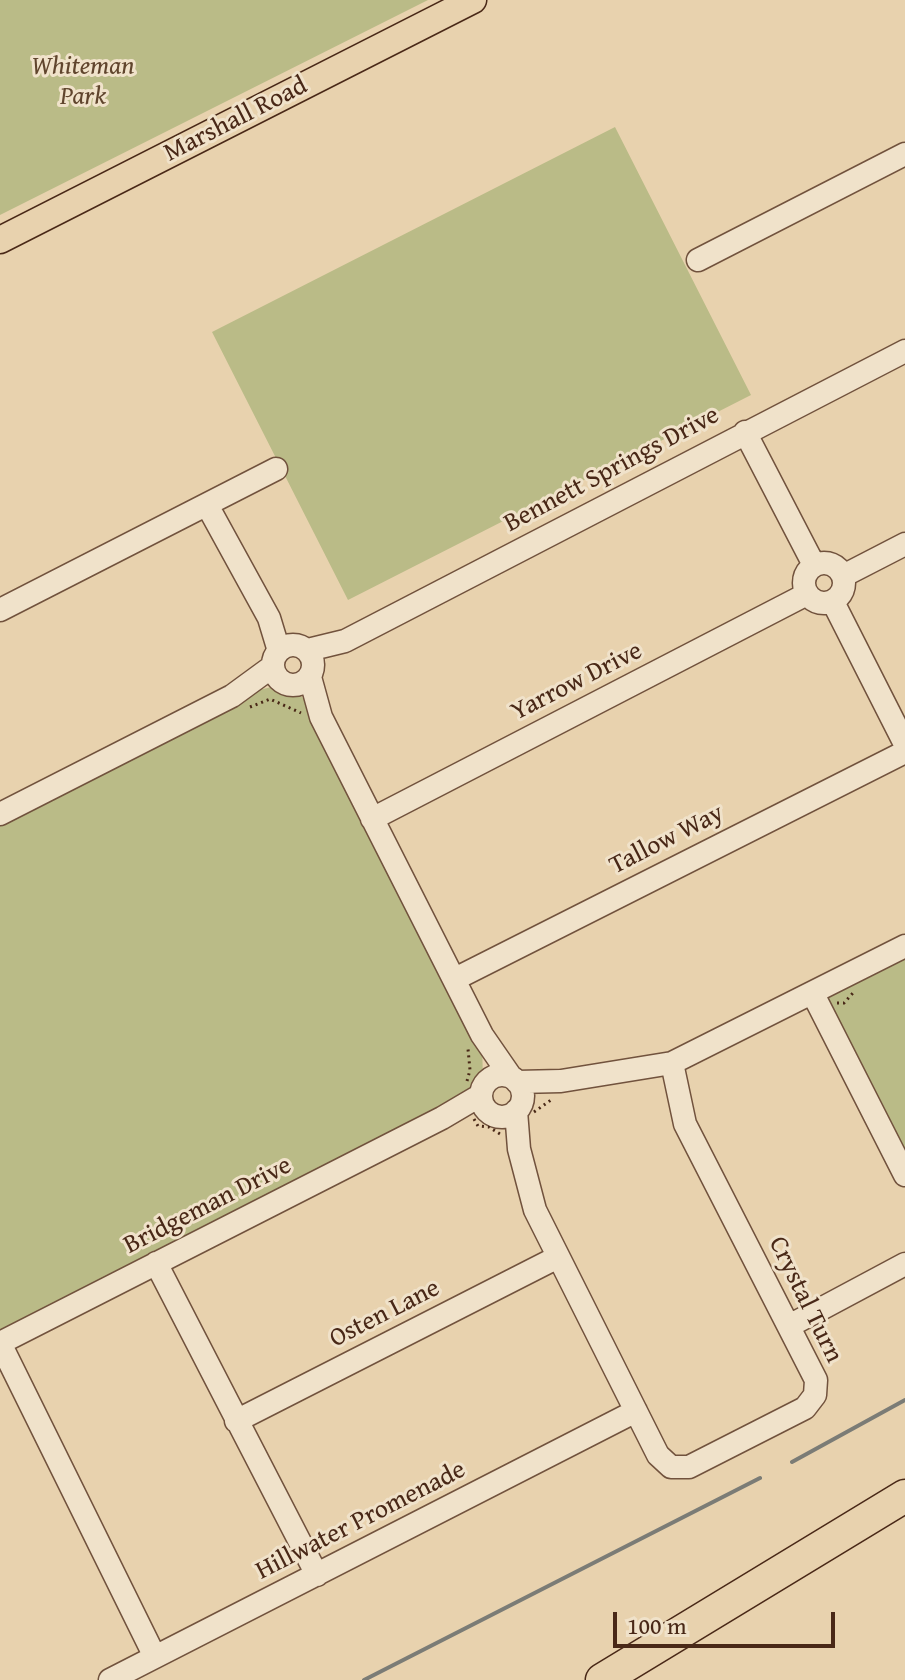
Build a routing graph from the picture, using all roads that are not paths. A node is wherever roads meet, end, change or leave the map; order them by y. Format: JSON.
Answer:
{"nodes":[{"id":1,"x":473,"y":0,"type":"edge"},
{"id":2,"x":905,"y":154,"type":"edge"},
{"id":3,"x":0,"y":240,"type":"edge"},
{"id":4,"x":698,"y":260,"type":"dead end"},
{"id":5,"x":905,"y":351,"type":"edge"},
{"id":6,"x":745,"y":432,"type":"junction"},
{"id":7,"x":276,"y":469,"type":"dead end"},
{"id":8,"x":207,"y":505,"type":"junction"},
{"id":9,"x":905,"y":544,"type":"edge"},
{"id":10,"x":814,"y":565,"type":"junction"},
{"id":11,"x":843,"y":576,"type":"junction"},
{"id":12,"x":807,"y":594,"type":"junction"},
{"id":13,"x":833,"y":602,"type":"junction"},
{"id":14,"x":0,"y":610,"type":"edge"},
{"id":15,"x":294,"y":666,"type":"junction"},
{"id":16,"x":905,"y":744,"type":"edge"},
{"id":17,"x":905,"y":752,"type":"edge"},
{"id":18,"x":0,"y":814,"type":"edge"},
{"id":19,"x":372,"y":819,"type":"junction"},
{"id":20,"x":905,"y":946,"type":"edge"},
{"id":21,"x":455,"y":979,"type":"junction"},
{"id":22,"x":813,"y":994,"type":"junction"},
{"id":23,"x":672,"y":1063,"type":"junction"},
{"id":24,"x":498,"y":1097,"type":"junction"},
{"id":25,"x":905,"y":1175,"type":"edge"},
{"id":26,"x":558,"y":1257,"type":"junction"},
{"id":27,"x":156,"y":1263,"type":"junction"},
{"id":28,"x":905,"y":1264,"type":"edge"},
{"id":29,"x":789,"y":1326,"type":"junction"},
{"id":30,"x":0,"y":1343,"type":"edge"},
{"id":31,"x":636,"y":1411,"type":"junction"},
{"id":32,"x":236,"y":1421,"type":"junction"},
{"id":33,"x":905,"y":1496,"type":"edge"},
{"id":34,"x":905,"y":1517,"type":"edge"},
{"id":35,"x":317,"y":1575,"type":"junction"},
{"id":36,"x":155,"y":1657,"type":"junction"},
{"id":37,"x":110,"y":1680,"type":"edge"},
{"id":38,"x":602,"y":1680,"type":"edge"},
{"id":39,"x":637,"y":1680,"type":"edge"}],
"edges":[{"from":1,"to":3,"type":"main road","name":"Marshall Road"},
{"from":2,"to":4,"type":"street"},
{"from":5,"to":6,"type":"street","name":"Bennett Springs Drive"},
{"from":6,"to":10,"type":"street"},
{"from":6,"to":15,"type":"street","name":"Bennett Springs Drive"},
{"from":7,"to":8,"type":"street"},
{"from":8,"to":14,"type":"street"},
{"from":8,"to":15,"type":"street"},
{"from":9,"to":11,"type":"street"},
{"from":10,"to":11,"type":"street"},
{"from":10,"to":12,"type":"street"},
{"from":11,"to":13,"type":"street"},
{"from":12,"to":13,"type":"street"},
{"from":12,"to":19,"type":"street","name":"Yarrow Drive"},
{"from":13,"to":16,"type":"street"},
{"from":15,"to":18,"type":"street","name":"Bennett Springs Drive"},
{"from":15,"to":19,"type":"street"},
{"from":17,"to":21,"type":"street","name":"Tallow Way"},
{"from":19,"to":21,"type":"street"},
{"from":20,"to":22,"type":"street"},
{"from":21,"to":24,"type":"street"},
{"from":22,"to":23,"type":"street"},
{"from":22,"to":25,"type":"street"},
{"from":23,"to":24,"type":"street"},
{"from":23,"to":29,"type":"street","name":"Crystal Turn"},
{"from":24,"to":26,"type":"street","name":"Crystal Turn"},
{"from":24,"to":27,"type":"street","name":"Bridgeman Drive"},
{"from":26,"to":31,"type":"street","name":"Crystal Turn"},
{"from":26,"to":32,"type":"street","name":"Osten Lane"},
{"from":27,"to":30,"type":"street","name":"Bridgeman Drive"},
{"from":27,"to":32,"type":"street"},
{"from":28,"to":29,"type":"street"},
{"from":29,"to":31,"type":"street","name":"Crystal Turn"},
{"from":30,"to":36,"type":"street"},
{"from":31,"to":35,"type":"street","name":"Hillwater Promenade"},
{"from":32,"to":35,"type":"street"},
{"from":33,"to":38,"type":"highway"},
{"from":34,"to":39,"type":"highway"},
{"from":35,"to":36,"type":"street","name":"Hillwater Promenade"},
{"from":36,"to":37,"type":"street","name":"Hillwater Promenade"}]}
